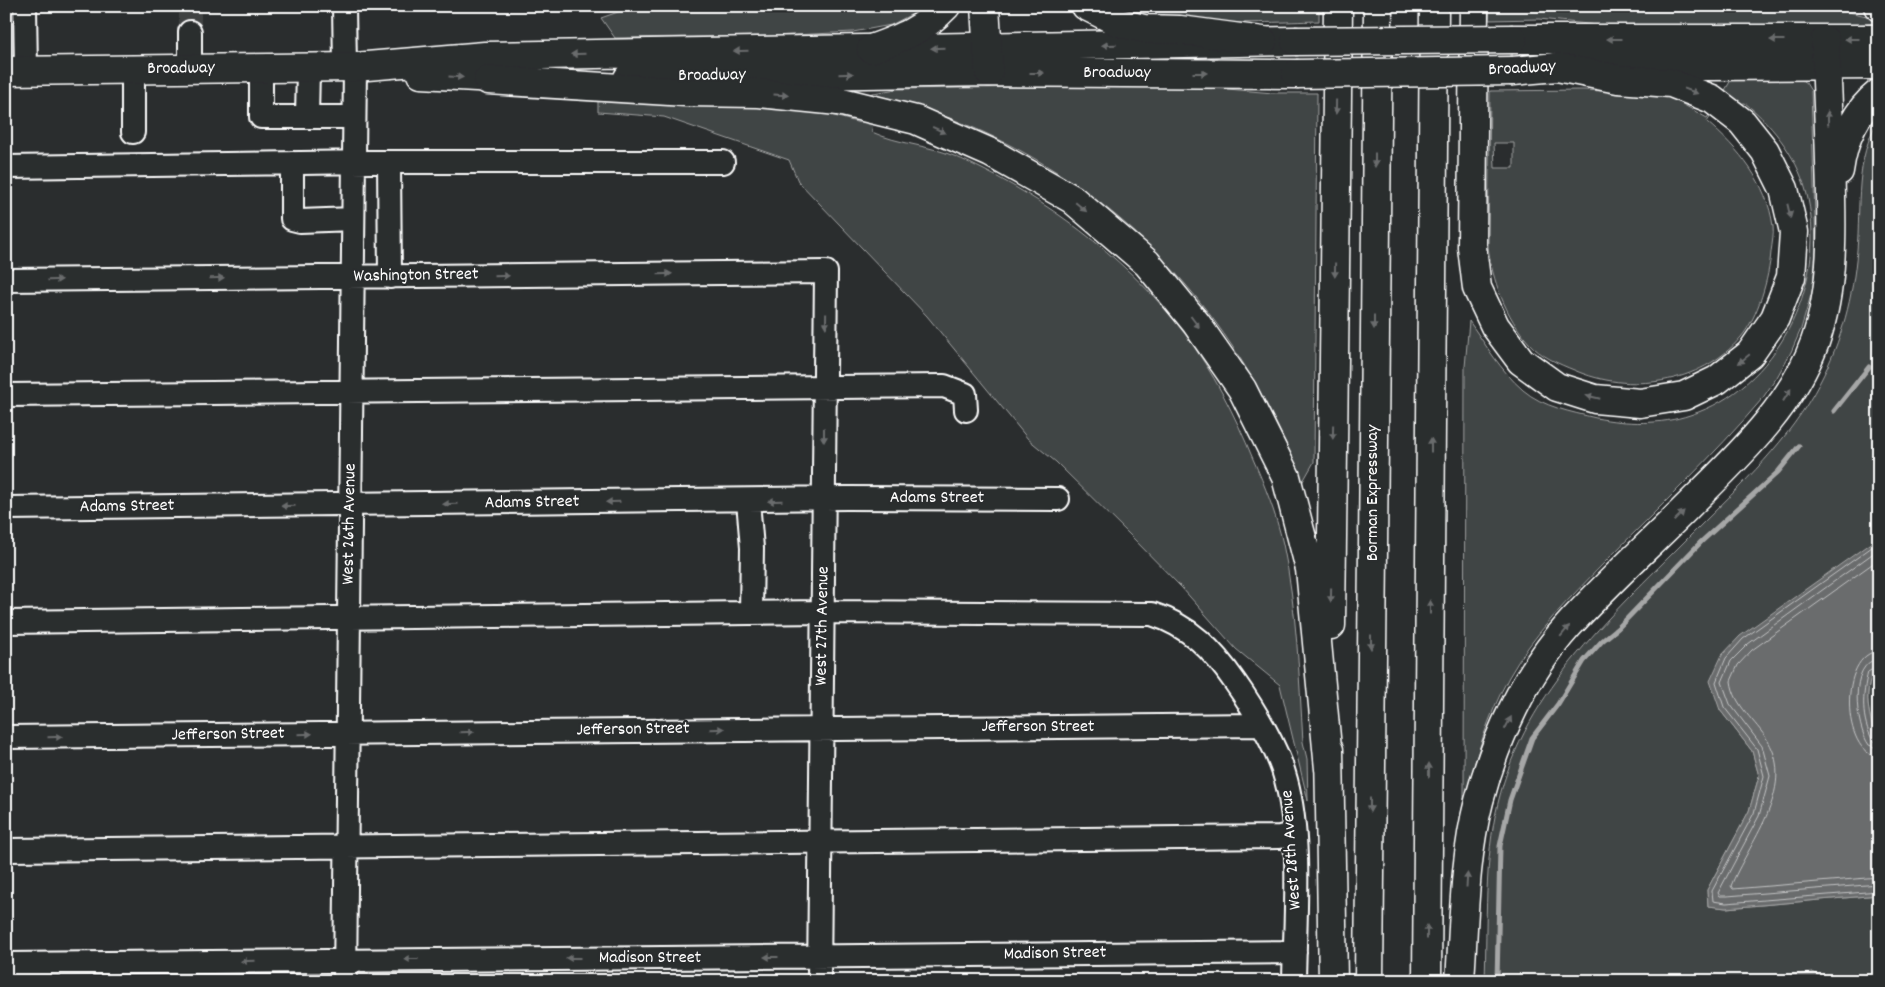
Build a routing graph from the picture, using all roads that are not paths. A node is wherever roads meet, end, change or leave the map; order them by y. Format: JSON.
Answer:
{"nodes":[{"id":1,"x":26,"y":6,"type":"edge"},
{"id":2,"x":344,"y":6,"type":"edge"},
{"id":3,"x":946,"y":6,"type":"edge"},
{"id":4,"x":985,"y":6,"type":"edge"},
{"id":5,"x":1086,"y":6,"type":"edge"},
{"id":6,"x":1338,"y":6,"type":"edge"},
{"id":7,"x":1378,"y":6,"type":"edge"},
{"id":8,"x":1434,"y":6,"type":"edge"},
{"id":9,"x":1474,"y":6,"type":"edge"},
{"id":10,"x":190,"y":32,"type":"tunnel mouth"},
{"id":11,"x":1879,"y":39,"type":"edge"},
{"id":12,"x":1263,"y":41,"type":"junction"},
{"id":13,"x":871,"y":49,"type":"junction"},
{"id":14,"x":1826,"y":52,"type":"junction"},
{"id":15,"x":988,"y":60,"type":"junction"},
{"id":16,"x":1879,"y":65,"type":"edge"},
{"id":17,"x":350,"y":67,"type":"junction"},
{"id":18,"x":1557,"y":67,"type":"junction"},
{"id":19,"x":262,"y":68,"type":"junction"},
{"id":20,"x":308,"y":68,"type":"junction"},
{"id":21,"x":190,"y":69,"type":"junction"},
{"id":22,"x":133,"y":70,"type":"junction"},
{"id":23,"x":16,"y":71,"type":"edge"},
{"id":24,"x":488,"y":80,"type":"junction"},
{"id":25,"x":1879,"y":93,"type":"edge"},
{"id":26,"x":307,"y":117,"type":"junction"},
{"id":27,"x":354,"y":117,"type":"junction"},
{"id":28,"x":133,"y":132,"type":"dead end"},
{"id":29,"x":354,"y":162,"type":"junction"},
{"id":30,"x":389,"y":162,"type":"junction"},
{"id":31,"x":723,"y":162,"type":"dead end"},
{"id":32,"x":292,"y":163,"type":"junction"},
{"id":33,"x":6,"y":167,"type":"edge"},
{"id":34,"x":1832,"y":219,"type":"junction"},
{"id":35,"x":353,"y":220,"type":"junction"},
{"id":36,"x":826,"y":272,"type":"joint"},
{"id":37,"x":353,"y":277,"type":"junction"},
{"id":38,"x":390,"y":277,"type":"junction"},
{"id":39,"x":6,"y":280,"type":"edge"},
{"id":40,"x":824,"y":386,"type":"junction"},
{"id":41,"x":351,"y":393,"type":"junction"},
{"id":42,"x":6,"y":395,"type":"edge"},
{"id":43,"x":966,"y":410,"type":"dead end"},
{"id":44,"x":1058,"y":499,"type":"dead end"},
{"id":45,"x":824,"y":500,"type":"junction"},
{"id":46,"x":748,"y":501,"type":"junction"},
{"id":47,"x":350,"y":505,"type":"junction"},
{"id":48,"x":6,"y":508,"type":"edge"},
{"id":49,"x":823,"y":612,"type":"junction"},
{"id":50,"x":751,"y":613,"type":"junction"},
{"id":51,"x":349,"y":618,"type":"junction"},
{"id":52,"x":6,"y":622,"type":"edge"},
{"id":53,"x":1260,"y":725,"type":"junction"},
{"id":54,"x":822,"y":728,"type":"junction"},
{"id":55,"x":347,"y":733,"type":"junction"},
{"id":56,"x":6,"y":737,"type":"edge"},
{"id":57,"x":1329,"y":769,"type":"junction"},
{"id":58,"x":1294,"y":833,"type":"junction"},
{"id":59,"x":821,"y":842,"type":"junction"},
{"id":60,"x":346,"y":847,"type":"junction"},
{"id":61,"x":6,"y":850,"type":"edge"},
{"id":62,"x":1295,"y":952,"type":"junction"},
{"id":63,"x":820,"y":956,"type":"junction"},
{"id":64,"x":6,"y":964,"type":"edge"},
{"id":65,"x":345,"y":970,"type":"edge"},
{"id":66,"x":819,"y":981,"type":"edge"},
{"id":67,"x":1294,"y":981,"type":"edge"},
{"id":68,"x":1333,"y":981,"type":"edge"},
{"id":69,"x":1369,"y":981,"type":"edge"},
{"id":70,"x":1427,"y":981,"type":"edge"},
{"id":71,"x":1460,"y":981,"type":"edge"}],
"edges":[{"from":1,"to":23,"type":"street"},
{"from":2,"to":17,"type":"street","name":"West 26th Avenue"},
{"from":3,"to":13,"type":"main road"},
{"from":4,"to":15,"type":"main road"},
{"from":5,"to":12,"type":"main road"},
{"from":6,"to":57,"type":"main road","one_way":true},
{"from":7,"to":69,"type":"main road","name":"Borman Expressway","one_way":true},
{"from":70,"to":8,"type":"main road","one_way":true},
{"from":18,"to":9,"type":"main road","one_way":true},
{"from":10,"to":21,"type":"street"},
{"from":11,"to":14,"type":"main road","name":"Broadway","one_way":true},
{"from":14,"to":12,"type":"main road","name":"Broadway","one_way":true,"bridge":true},
{"from":12,"to":15,"type":"main road","name":"Broadway","one_way":true},
{"from":15,"to":13,"type":"main road","name":"Broadway","one_way":true},
{"from":13,"to":17,"type":"main road","name":"Broadway","one_way":true},
{"from":14,"to":16,"type":"main road","name":"Broadway"},
{"from":14,"to":18,"type":"main road","name":"Broadway"},
{"from":34,"to":14,"type":"main road","one_way":true},
{"from":15,"to":18,"type":"main road","name":"Broadway","one_way":true,"bridge":true},
{"from":24,"to":15,"type":"main road","name":"Broadway","one_way":true},
{"from":17,"to":20,"type":"main road","name":"Broadway"},
{"from":17,"to":24,"type":"main road","name":"Broadway","one_way":true},
{"from":17,"to":27,"type":"street","name":"West 26th Avenue"},
{"from":19,"to":20,"type":"main road","name":"Broadway"},
{"from":19,"to":21,"type":"main road","name":"Broadway"},
{"from":19,"to":26,"type":"street"},
{"from":20,"to":26,"type":"street"},
{"from":21,"to":22,"type":"main road","name":"Broadway"},
{"from":22,"to":23,"type":"main road","name":"Broadway"},
{"from":22,"to":28,"type":"street"},
{"from":24,"to":57,"type":"main road","one_way":true},
{"from":25,"to":34,"type":"main road"},
{"from":26,"to":27,"type":"street"},
{"from":27,"to":29,"type":"street","name":"West 26th Avenue"},
{"from":29,"to":30,"type":"street"},
{"from":29,"to":32,"type":"street"},
{"from":29,"to":35,"type":"street","name":"West 26th Avenue"},
{"from":30,"to":31,"type":"street"},
{"from":30,"to":38,"type":"street"},
{"from":32,"to":33,"type":"street"},
{"from":32,"to":35,"type":"street"},
{"from":71,"to":34,"type":"main road","one_way":true},
{"from":35,"to":37,"type":"street","name":"West 26th Avenue"},
{"from":38,"to":36,"type":"street","name":"Washington Street","one_way":true},
{"from":36,"to":40,"type":"street","name":"West 27th Avenue","one_way":true},
{"from":37,"to":38,"type":"street","name":"Washington Street"},
{"from":39,"to":37,"type":"street","name":"Washington Street","one_way":true},
{"from":37,"to":41,"type":"street","name":"West 26th Avenue"},
{"from":40,"to":41,"type":"street"},
{"from":40,"to":43,"type":"street"},
{"from":40,"to":45,"type":"street","name":"West 27th Avenue","one_way":true},
{"from":41,"to":42,"type":"street"},
{"from":41,"to":47,"type":"street","name":"West 26th Avenue"},
{"from":44,"to":45,"type":"street","name":"Adams Street"},
{"from":45,"to":46,"type":"street","name":"Adams Street","one_way":true},
{"from":45,"to":49,"type":"street","name":"West 27th Avenue"},
{"from":46,"to":47,"type":"street","name":"Adams Street","one_way":true},
{"from":46,"to":50,"type":"street"},
{"from":47,"to":48,"type":"street","name":"Adams Street","one_way":true},
{"from":47,"to":51,"type":"street","name":"West 26th Avenue"},
{"from":49,"to":50,"type":"street","name":"West 28th Avenue"},
{"from":49,"to":53,"type":"street","name":"West 28th Avenue"},
{"from":49,"to":54,"type":"street","name":"West 27th Avenue"},
{"from":50,"to":51,"type":"street","name":"West 28th Avenue"},
{"from":51,"to":52,"type":"street","name":"West 28th Avenue"},
{"from":51,"to":55,"type":"street","name":"West 26th Avenue"},
{"from":53,"to":54,"type":"street","name":"Jefferson Street"},
{"from":53,"to":58,"type":"street","name":"West 28th Avenue"},
{"from":55,"to":54,"type":"street","name":"Jefferson Street","one_way":true},
{"from":54,"to":59,"type":"street","name":"West 27th Avenue"},
{"from":56,"to":55,"type":"street","name":"Jefferson Street","one_way":true},
{"from":55,"to":60,"type":"street","name":"West 26th Avenue"},
{"from":57,"to":68,"type":"main road"},
{"from":58,"to":59,"type":"street"},
{"from":58,"to":62,"type":"street","name":"West 28th Avenue"},
{"from":59,"to":60,"type":"street"},
{"from":59,"to":63,"type":"street","name":"West 27th Avenue"},
{"from":60,"to":61,"type":"street"},
{"from":60,"to":65,"type":"street","name":"West 26th Avenue"},
{"from":62,"to":63,"type":"street","name":"Madison Street"},
{"from":62,"to":67,"type":"street","name":"West 28th Avenue"},
{"from":63,"to":65,"type":"street","name":"Madison Street","one_way":true},
{"from":63,"to":66,"type":"street","name":"West 27th Avenue"},
{"from":65,"to":64,"type":"street","name":"Madison Street","one_way":true}]}
